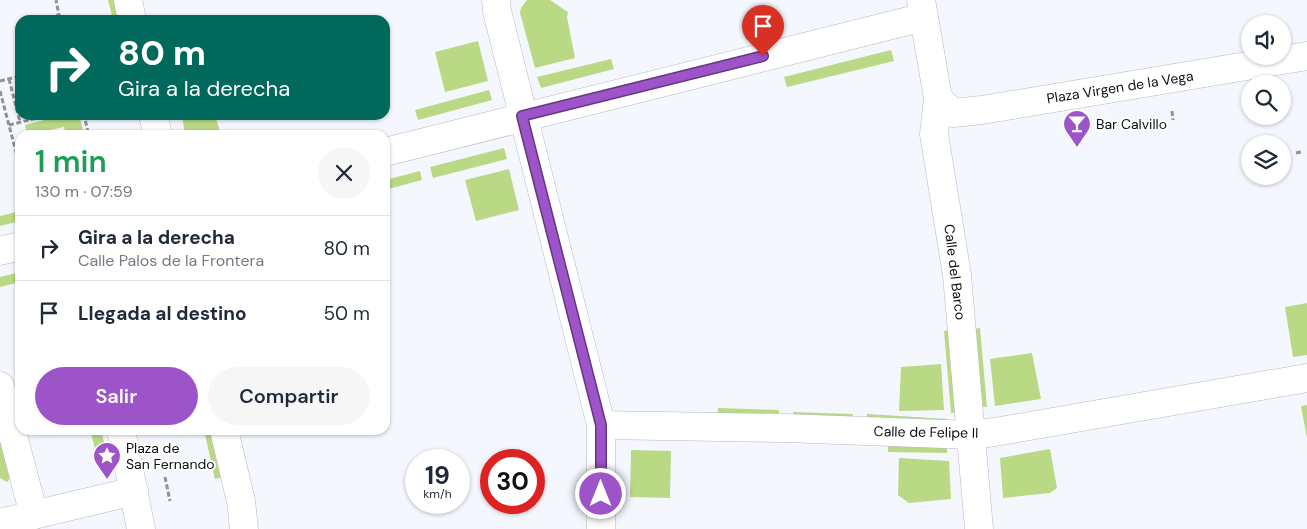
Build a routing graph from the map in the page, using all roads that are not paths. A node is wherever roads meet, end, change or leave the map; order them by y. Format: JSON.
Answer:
{"nodes":[{"id":1,"x":128,"y":0,"type":"edge"},
{"id":2,"x":496,"y":0,"type":"edge"},
{"id":3,"x":922,"y":8,"type":"edge"},
{"id":4,"x":131,"y":15,"type":"edge"},
{"id":5,"x":1307,"y":56,"type":"edge"},
{"id":6,"x":938,"y":98,"type":"junction"},
{"id":7,"x":522,"y":116,"type":"junction"},
{"id":8,"x":390,"y":151,"type":"edge"},
{"id":9,"x":15,"y":247,"type":"edge"},
{"id":10,"x":0,"y":251,"type":"edge"},
{"id":11,"x":1307,"y":378,"type":"edge"},
{"id":12,"x":0,"y":386,"type":"edge"},
{"id":13,"x":601,"y":425,"type":"junction"},
{"id":14,"x":122,"y":435,"type":"edge"},
{"id":15,"x":225,"y":435,"type":"edge"},
{"id":16,"x":971,"y":435,"type":"junction"},
{"id":17,"x":134,"y":491,"type":"junction"},
{"id":18,"x":10,"y":519,"type":"edge"},
{"id":19,"x":141,"y":529,"type":"edge"},
{"id":20,"x":244,"y":529,"type":"edge"},
{"id":21,"x":601,"y":529,"type":"edge"},
{"id":22,"x":980,"y":529,"type":"edge"}],
"edges":[{"from":1,"to":4,"type":"street"},
{"from":2,"to":7,"type":"street"},
{"from":3,"to":6,"type":"street","name":"Calle del Barco"},
{"from":3,"to":7,"type":"street"},
{"from":5,"to":6,"type":"street","name":"Plaza Virgen de la Vega"},
{"from":6,"to":16,"type":"street","name":"Calle del Barco"},
{"from":7,"to":8,"type":"street"},
{"from":7,"to":13,"type":"street"},
{"from":9,"to":10,"type":"street"},
{"from":11,"to":16,"type":"street","name":"Calle de Felipe II"},
{"from":12,"to":18,"type":"street"},
{"from":13,"to":16,"type":"street","name":"Calle de Felipe II"},
{"from":13,"to":21,"type":"street"},
{"from":14,"to":17,"type":"street"},
{"from":15,"to":20,"type":"street"},
{"from":16,"to":22,"type":"street","name":"Calle del Barco"},
{"from":17,"to":18,"type":"street"},
{"from":17,"to":19,"type":"street"}]}
